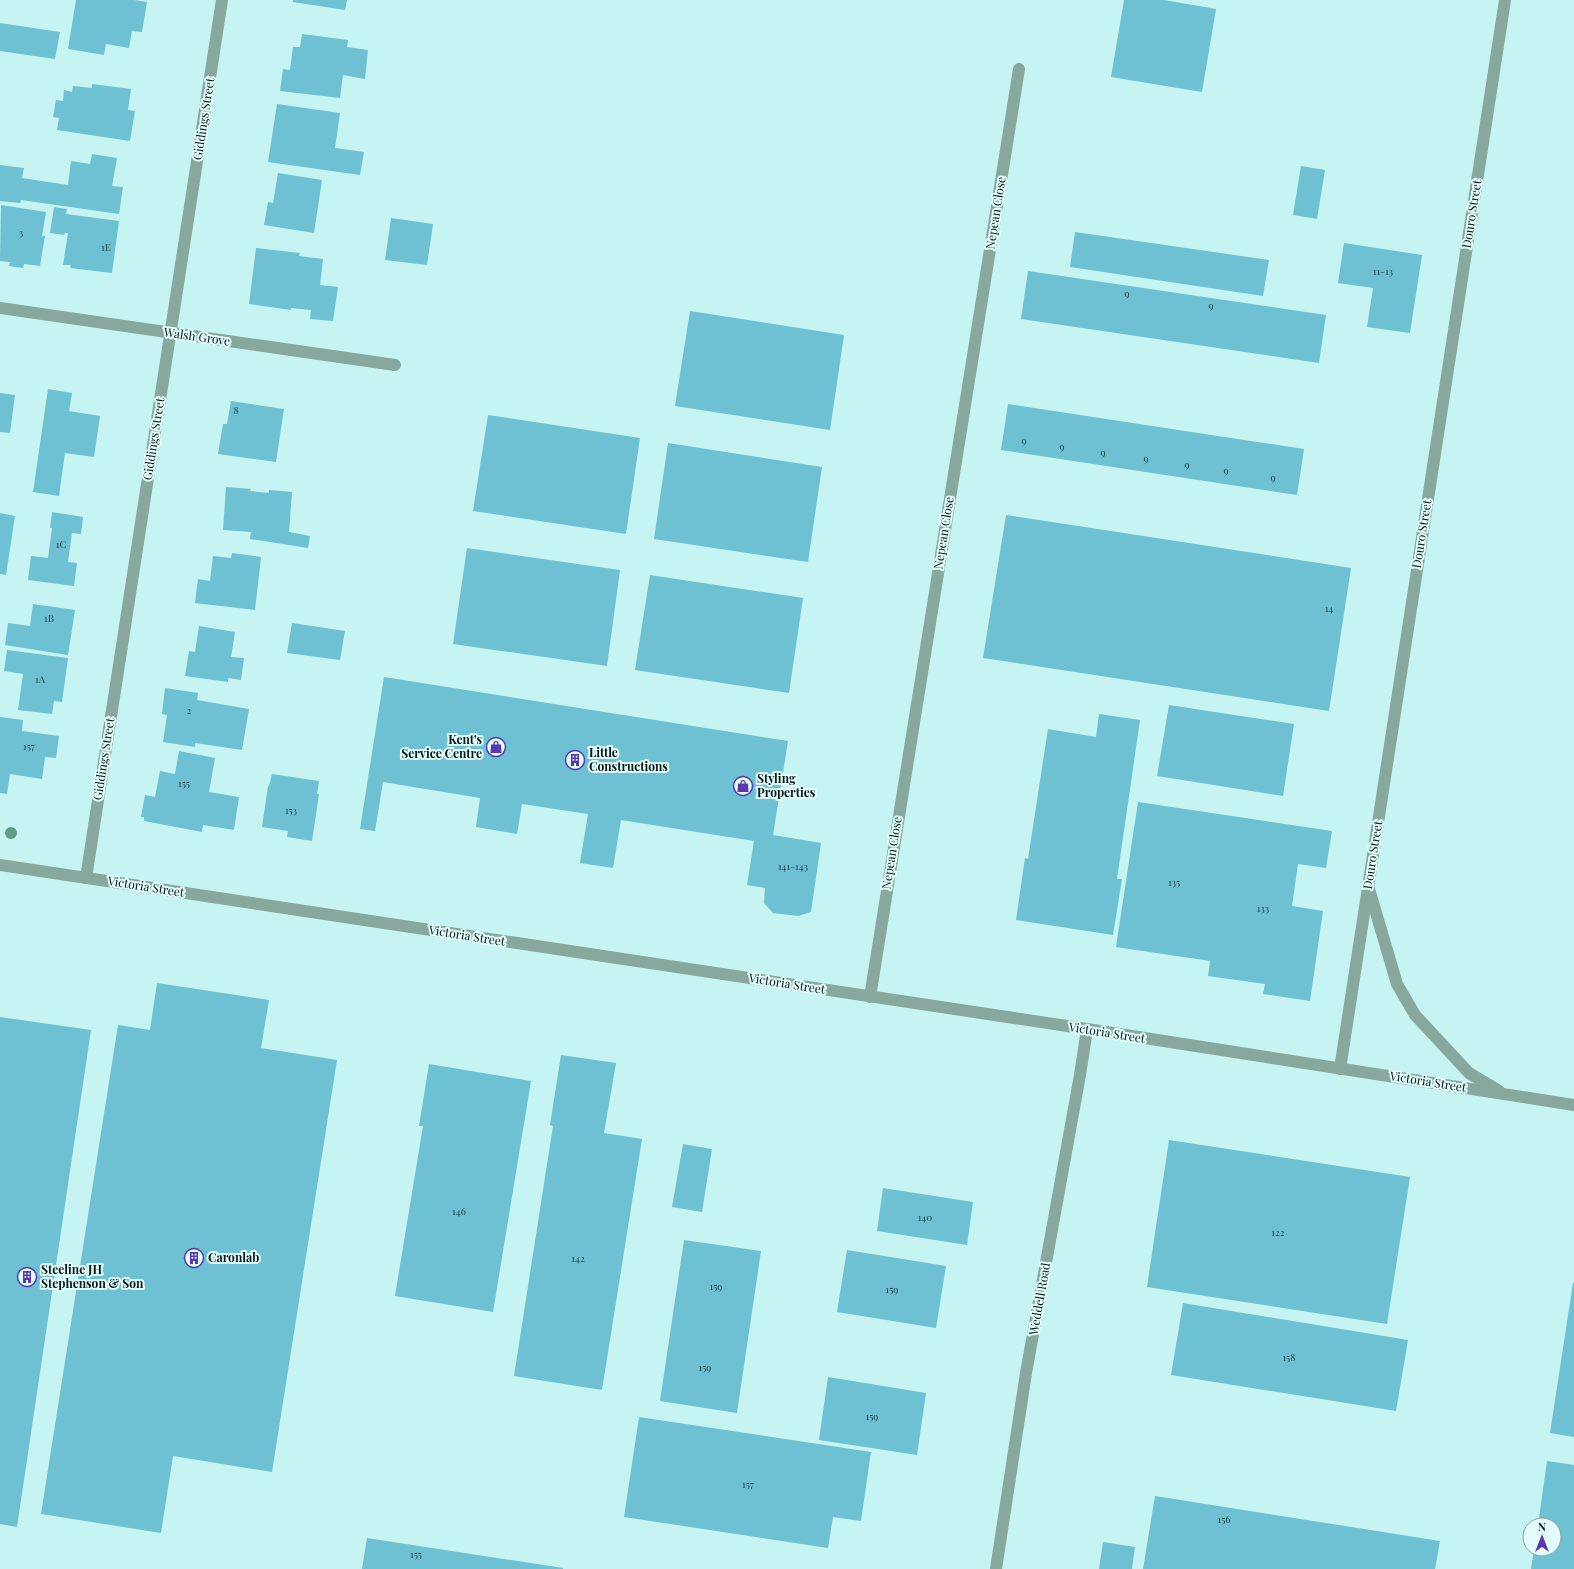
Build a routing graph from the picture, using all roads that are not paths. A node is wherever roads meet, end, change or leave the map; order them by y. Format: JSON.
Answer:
{"nodes":[{"id":1,"x":222,"y":0,"type":"edge"},
{"id":2,"x":1504,"y":0,"type":"edge"},
{"id":3,"x":1019,"y":69,"type":"dead end"},
{"id":4,"x":0,"y":308,"type":"edge"},
{"id":5,"x":170,"y":333,"type":"junction"},
{"id":6,"x":395,"y":365,"type":"dead end"},
{"id":7,"x":0,"y":865,"type":"edge"},
{"id":8,"x":86,"y":878,"type":"junction"},
{"id":9,"x":1368,"y":886,"type":"junction"},
{"id":10,"x":870,"y":997,"type":"junction"},
{"id":11,"x":1087,"y":1029,"type":"junction"},
{"id":12,"x":1340,"y":1069,"type":"junction"},
{"id":13,"x":1504,"y":1094,"type":"junction"},
{"id":14,"x":1574,"y":1105,"type":"edge"},
{"id":15,"x":996,"y":1569,"type":"edge"}],
"edges":[{"from":1,"to":5,"type":"street","name":"Giddings Street"},
{"from":2,"to":9,"type":"street","name":"Douro Street"},
{"from":3,"to":10,"type":"street","name":"Nepean Close"},
{"from":4,"to":5,"type":"street","name":"Walsh Grove"},
{"from":5,"to":6,"type":"street","name":"Walsh Grove"},
{"from":5,"to":8,"type":"street","name":"Giddings Street"},
{"from":7,"to":8,"type":"street","name":"Victoria Street"},
{"from":8,"to":10,"type":"street","name":"Victoria Street"},
{"from":9,"to":12,"type":"street","name":"Douro Street"},
{"from":9,"to":13,"type":"street"},
{"from":10,"to":11,"type":"street","name":"Victoria Street"},
{"from":11,"to":12,"type":"street","name":"Victoria Street"},
{"from":11,"to":15,"type":"street","name":"Weddell Road"},
{"from":12,"to":13,"type":"street","name":"Victoria Street"},
{"from":13,"to":14,"type":"street","name":"Victoria Street"}]}
